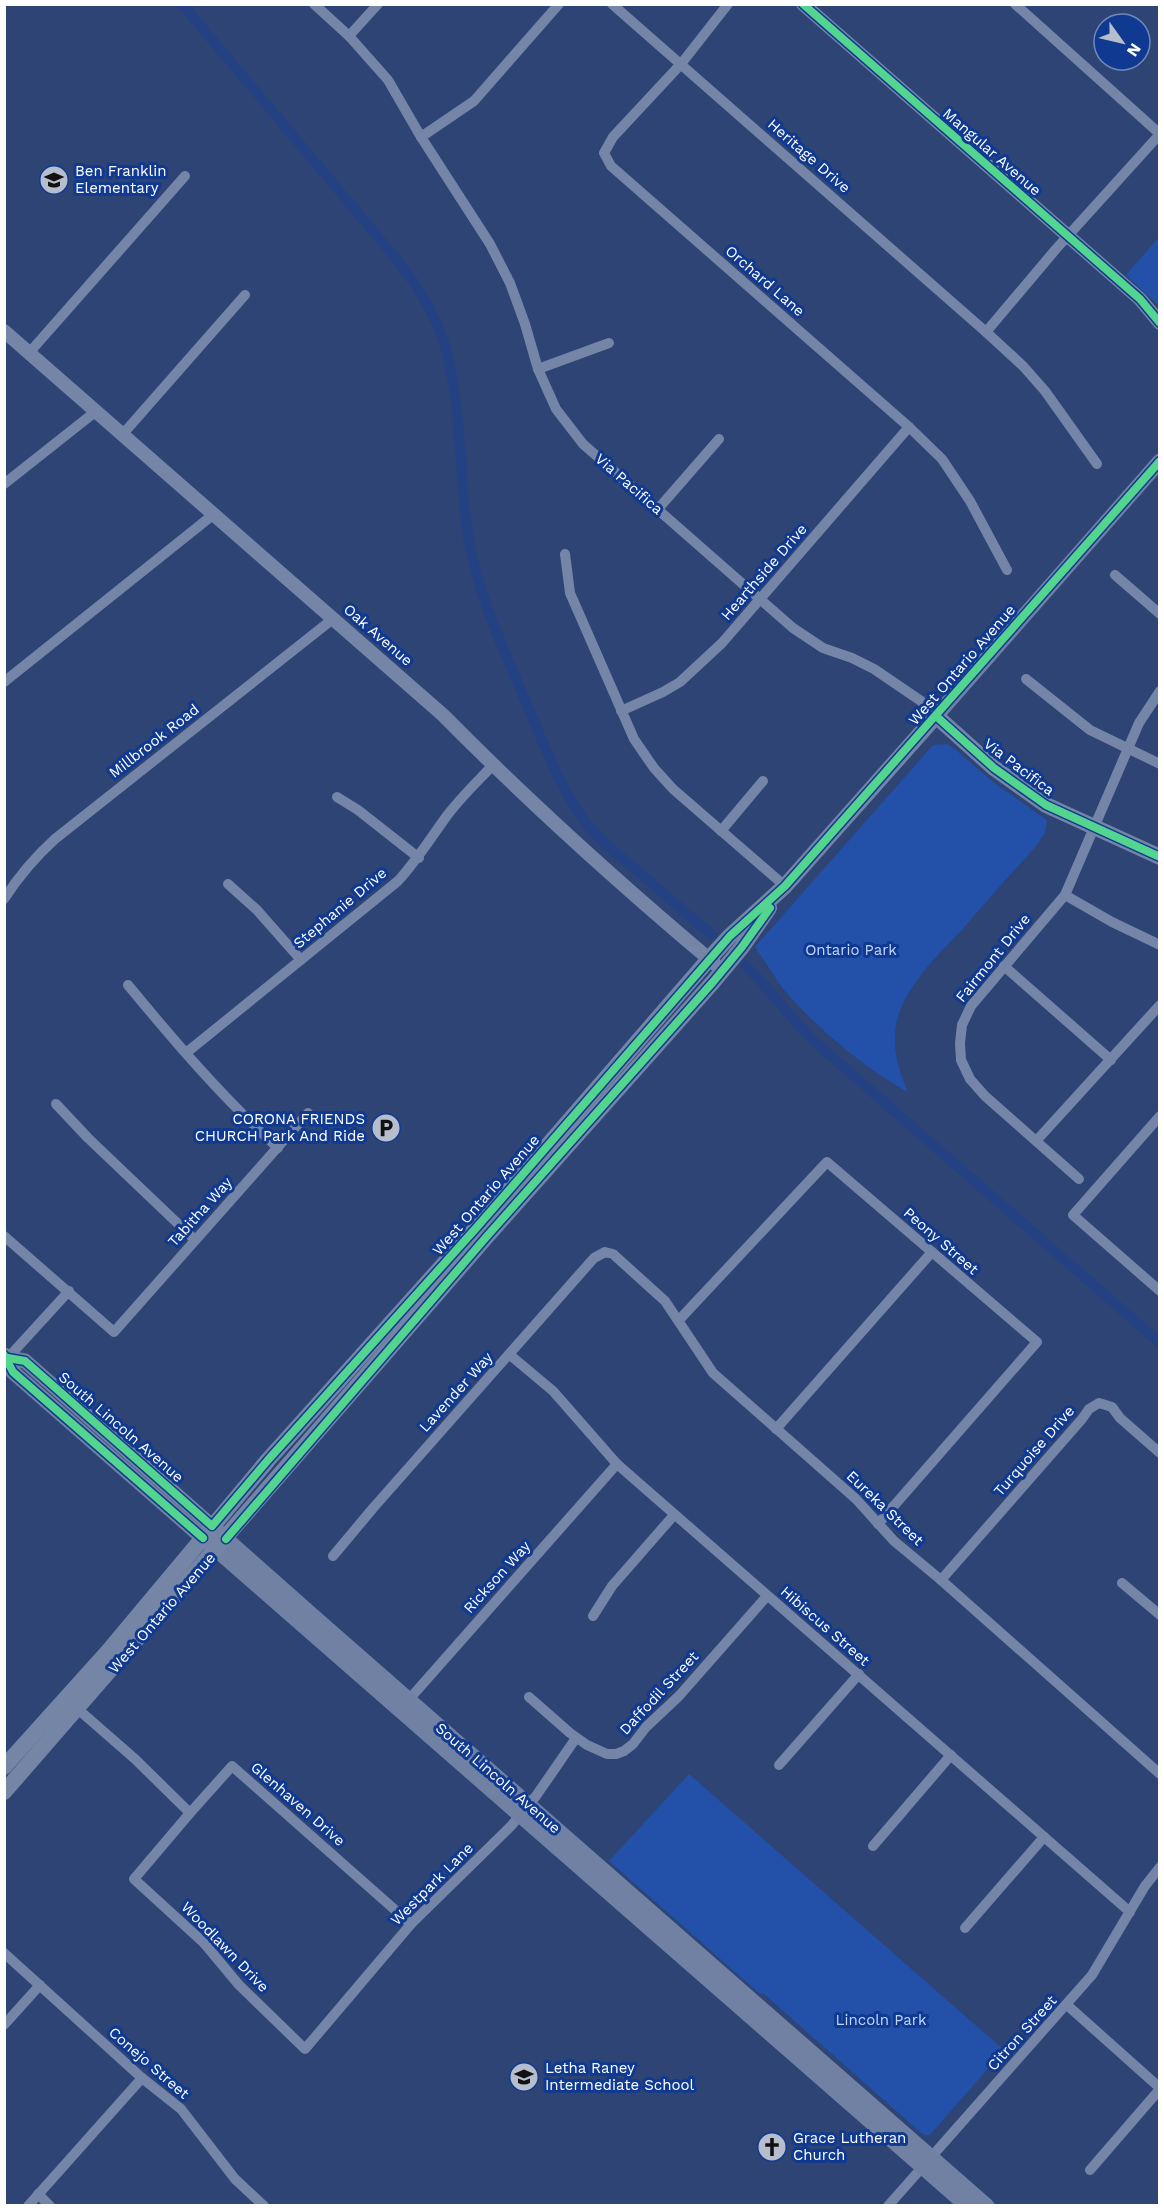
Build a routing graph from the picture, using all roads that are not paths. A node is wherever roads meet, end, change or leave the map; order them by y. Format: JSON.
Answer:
{"nodes":[{"id":1,"x":314,"y":4,"type":"edge"},
{"id":2,"x":378,"y":4,"type":"edge"},
{"id":3,"x":559,"y":4,"type":"edge"},
{"id":4,"x":612,"y":4,"type":"edge"},
{"id":5,"x":728,"y":4,"type":"edge"},
{"id":6,"x":803,"y":4,"type":"edge"},
{"id":7,"x":1015,"y":4,"type":"edge"},
{"id":8,"x":349,"y":36,"type":"junction"},
{"id":9,"x":681,"y":64,"type":"junction"},
{"id":10,"x":1160,"y":134,"type":"edge"},
{"id":11,"x":422,"y":137,"type":"junction"},
{"id":12,"x":185,"y":176,"type":"dead end"},
{"id":13,"x":1067,"y":236,"type":"junction"},
{"id":14,"x":245,"y":295,"type":"dead end"},
{"id":15,"x":1160,"y":323,"type":"edge"},
{"id":16,"x":4,"y":331,"type":"edge"},
{"id":17,"x":986,"y":332,"type":"junction"},
{"id":18,"x":609,"y":343,"type":"dead end"},
{"id":19,"x":29,"y":353,"type":"junction"},
{"id":20,"x":538,"y":369,"type":"junction"},
{"id":21,"x":95,"y":412,"type":"junction"},
{"id":22,"x":909,"y":427,"type":"junction"},
{"id":23,"x":122,"y":435,"type":"junction"},
{"id":24,"x":719,"y":439,"type":"dead end"},
{"id":25,"x":1160,"y":461,"type":"edge"},
{"id":26,"x":1096,"y":464,"type":"dead end"},
{"id":27,"x":4,"y":484,"type":"edge"},
{"id":28,"x":658,"y":509,"type":"junction"},
{"id":29,"x":214,"y":514,"type":"junction"},
{"id":30,"x":565,"y":554,"type":"dead end"},
{"id":31,"x":1007,"y":570,"type":"dead end"},
{"id":32,"x":1115,"y":575,"type":"dead end"},
{"id":33,"x":760,"y":598,"type":"junction"},
{"id":34,"x":1160,"y":614,"type":"edge"},
{"id":35,"x":334,"y":618,"type":"junction"},
{"id":36,"x":1026,"y":678,"type":"dead end"},
{"id":37,"x":4,"y":681,"type":"edge"},
{"id":38,"x":1160,"y":691,"type":"edge"},
{"id":39,"x":621,"y":711,"type":"junction"},
{"id":40,"x":936,"y":716,"type":"junction"},
{"id":41,"x":1129,"y":750,"type":"junction"},
{"id":42,"x":1160,"y":764,"type":"edge"},
{"id":43,"x":493,"y":765,"type":"junction"},
{"id":44,"x":763,"y":781,"type":"dead end"},
{"id":45,"x":337,"y":797,"type":"dead end"},
{"id":46,"x":1094,"y":827,"type":"junction"},
{"id":47,"x":721,"y":831,"type":"junction"},
{"id":48,"x":1160,"y":857,"type":"edge"},
{"id":49,"x":418,"y":858,"type":"junction"},
{"id":50,"x":228,"y":884,"type":"dead end"},
{"id":51,"x":785,"y":886,"type":"junction"},
{"id":52,"x":1065,"y":895,"type":"junction"},
{"id":53,"x":4,"y":899,"type":"edge"},
{"id":54,"x":1160,"y":945,"type":"edge"},
{"id":55,"x":709,"y":959,"type":"junction"},
{"id":56,"x":301,"y":960,"type":"junction"},
{"id":57,"x":1004,"y":966,"type":"junction"},
{"id":58,"x":723,"y":970,"type":"junction"},
{"id":59,"x":128,"y":985,"type":"dead end"},
{"id":60,"x":1160,"y":1005,"type":"edge"},
{"id":61,"x":186,"y":1053,"type":"junction"},
{"id":62,"x":1111,"y":1060,"type":"junction"},
{"id":63,"x":56,"y":1104,"type":"dead end"},
{"id":64,"x":308,"y":1113,"type":"dead end"},
{"id":65,"x":1160,"y":1116,"type":"edge"},
{"id":66,"x":1037,"y":1140,"type":"junction"},
{"id":67,"x":278,"y":1148,"type":"junction"},
{"id":68,"x":1079,"y":1179,"type":"dead end"},
{"id":69,"x":4,"y":1236,"type":"edge"},
{"id":70,"x":194,"y":1239,"type":"junction"},
{"id":71,"x":605,"y":1252,"type":"joint"},
{"id":72,"x":932,"y":1252,"type":"junction"},
{"id":73,"x":69,"y":1291,"type":"junction"},
{"id":74,"x":1160,"y":1291,"type":"edge"},
{"id":75,"x":679,"y":1320,"type":"junction"},
{"id":76,"x":510,"y":1354,"type":"junction"},
{"id":77,"x":6,"y":1358,"type":"edge"},
{"id":78,"x":776,"y":1429,"type":"junction"},
{"id":79,"x":1160,"y":1453,"type":"edge"},
{"id":80,"x":617,"y":1464,"type":"junction"},
{"id":81,"x":674,"y":1515,"type":"junction"},
{"id":82,"x":878,"y":1524,"type":"junction"},
{"id":83,"x":207,"y":1532,"type":"junction"},
{"id":84,"x":221,"y":1544,"type":"junction"},
{"id":85,"x":333,"y":1556,"type":"dead end"},
{"id":86,"x":941,"y":1580,"type":"junction"},
{"id":87,"x":1122,"y":1583,"type":"dead end"},
{"id":88,"x":767,"y":1596,"type":"junction"},
{"id":89,"x":1160,"y":1615,"type":"edge"},
{"id":90,"x":593,"y":1616,"type":"dead end"},
{"id":91,"x":859,"y":1674,"type":"junction"},
{"id":92,"x":529,"y":1697,"type":"dead end"},
{"id":93,"x":72,"y":1704,"type":"junction"},
{"id":94,"x":404,"y":1705,"type":"junction"},
{"id":95,"x":576,"y":1738,"type":"junction"},
{"id":96,"x":951,"y":1755,"type":"junction"},
{"id":97,"x":779,"y":1765,"type":"dead end"},
{"id":98,"x":4,"y":1767,"type":"edge"},
{"id":99,"x":1160,"y":1774,"type":"edge"},
{"id":100,"x":4,"y":1792,"type":"edge"},
{"id":101,"x":524,"y":1810,"type":"junction"},
{"id":102,"x":190,"y":1813,"type":"junction"},
{"id":103,"x":1044,"y":1837,"type":"junction"},
{"id":104,"x":873,"y":1846,"type":"dead end"},
{"id":105,"x":1160,"y":1867,"type":"edge"},
{"id":106,"x":1130,"y":1912,"type":"junction"},
{"id":107,"x":411,"y":1924,"type":"junction"},
{"id":108,"x":965,"y":1928,"type":"dead end"},
{"id":109,"x":4,"y":1953,"type":"edge"},
{"id":110,"x":40,"y":1985,"type":"junction"},
{"id":111,"x":1067,"y":2006,"type":"junction"},
{"id":112,"x":4,"y":2025,"type":"edge"},
{"id":113,"x":305,"y":2049,"type":"joint"},
{"id":114,"x":142,"y":2078,"type":"junction"},
{"id":115,"x":1160,"y":2089,"type":"edge"},
{"id":116,"x":927,"y":2162,"type":"junction"},
{"id":117,"x":1090,"y":2170,"type":"dead end"},
{"id":118,"x":39,"y":2194,"type":"junction"},
{"id":119,"x":28,"y":2205,"type":"edge"},
{"id":120,"x":51,"y":2205,"type":"edge"},
{"id":121,"x":264,"y":2205,"type":"edge"},
{"id":122,"x":888,"y":2205,"type":"edge"},
{"id":123,"x":967,"y":2205,"type":"edge"},
{"id":124,"x":987,"y":2205,"type":"edge"}],
"edges":[{"from":1,"to":8,"type":"street","name":"Via Pacifica"},
{"from":2,"to":8,"type":"street"},
{"from":3,"to":11,"type":"street"},
{"from":4,"to":9,"type":"street","name":"Heritage Drive"},
{"from":5,"to":9,"type":"street"},
{"from":6,"to":13,"type":"street","name":"Mangular Avenue"},
{"from":7,"to":10,"type":"street"},
{"from":8,"to":11,"type":"street","name":"Via Pacifica"},
{"from":9,"to":17,"type":"street","name":"Heritage Drive"},
{"from":9,"to":22,"type":"street","name":"Orchard Lane"},
{"from":10,"to":13,"type":"street"},
{"from":11,"to":20,"type":"street","name":"Via Pacifica"},
{"from":12,"to":19,"type":"street"},
{"from":13,"to":15,"type":"street","name":"Mangular Avenue"},
{"from":13,"to":17,"type":"street"},
{"from":14,"to":23,"type":"street"},
{"from":16,"to":19,"type":"street","name":"Oak Avenue"},
{"from":17,"to":26,"type":"street","name":"Heritage Drive"},
{"from":18,"to":20,"type":"street"},
{"from":19,"to":21,"type":"street","name":"Oak Avenue"},
{"from":20,"to":28,"type":"street","name":"Via Pacifica"},
{"from":21,"to":23,"type":"street","name":"Oak Avenue"},
{"from":21,"to":27,"type":"street"},
{"from":22,"to":31,"type":"street","name":"Orchard Lane"},
{"from":22,"to":33,"type":"street","name":"Hearthside Drive"},
{"from":23,"to":29,"type":"street","name":"Oak Avenue"},
{"from":24,"to":28,"type":"street"},
{"from":25,"to":40,"type":"main road","name":"West Ontario Avenue"},
{"from":28,"to":33,"type":"street","name":"Via Pacifica"},
{"from":29,"to":35,"type":"street","name":"Oak Avenue"},
{"from":29,"to":37,"type":"street"},
{"from":30,"to":39,"type":"street"},
{"from":32,"to":34,"type":"street"},
{"from":33,"to":39,"type":"street","name":"Hearthside Drive"},
{"from":33,"to":40,"type":"street","name":"Via Pacifica"},
{"from":35,"to":43,"type":"street","name":"Oak Avenue"},
{"from":35,"to":53,"type":"street","name":"Millbrook Road"},
{"from":36,"to":41,"type":"street"},
{"from":38,"to":41,"type":"street","name":"Fairmont Drive"},
{"from":39,"to":47,"type":"street"},
{"from":40,"to":46,"type":"main road","name":"Via Pacifica"},
{"from":40,"to":51,"type":"main road","name":"West Ontario Avenue"},
{"from":41,"to":42,"type":"street"},
{"from":41,"to":46,"type":"street","name":"Fairmont Drive"},
{"from":43,"to":49,"type":"street","name":"Stephanie Drive"},
{"from":43,"to":55,"type":"street","name":"Oak Avenue"},
{"from":44,"to":47,"type":"street"},
{"from":45,"to":49,"type":"street"},
{"from":46,"to":48,"type":"main road","name":"Via Pacifica"},
{"from":46,"to":52,"type":"street","name":"Fairmont Drive"},
{"from":47,"to":51,"type":"street"},
{"from":49,"to":56,"type":"street","name":"Stephanie Drive"},
{"from":50,"to":56,"type":"street"},
{"from":51,"to":55,"type":"main road","name":"West Ontario Avenue"},
{"from":51,"to":58,"type":"main road","name":"West Ontario Avenue"},
{"from":52,"to":54,"type":"street"},
{"from":52,"to":57,"type":"street","name":"Fairmont Drive"},
{"from":55,"to":58,"type":"street","name":"Oak Avenue"},
{"from":55,"to":83,"type":"main road","name":"West Ontario Avenue"},
{"from":56,"to":61,"type":"street","name":"Stephanie Drive"},
{"from":57,"to":62,"type":"street"},
{"from":57,"to":66,"type":"street","name":"Fairmont Drive"},
{"from":58,"to":84,"type":"main road","name":"West Ontario Avenue"},
{"from":59,"to":61,"type":"street"},
{"from":60,"to":62,"type":"street"},
{"from":61,"to":67,"type":"street"},
{"from":62,"to":66,"type":"street"},
{"from":63,"to":70,"type":"street"},
{"from":64,"to":67,"type":"street","name":"Tabitha Way"},
{"from":65,"to":74,"type":"street"},
{"from":66,"to":68,"type":"street","name":"Fairmont Drive"},
{"from":67,"to":70,"type":"street","name":"Tabitha Way"},
{"from":69,"to":73,"type":"street"},
{"from":70,"to":73,"type":"street","name":"Tabitha Way"},
{"from":71,"to":75,"type":"street","name":"Eureka Street"},
{"from":71,"to":76,"type":"street","name":"Lavender Way"},
{"from":72,"to":75,"type":"street","name":"Peony Street"},
{"from":72,"to":78,"type":"street"},
{"from":72,"to":82,"type":"street","name":"Peony Street"},
{"from":73,"to":77,"type":"street"},
{"from":75,"to":78,"type":"street","name":"Eureka Street"},
{"from":76,"to":80,"type":"street","name":"Hibiscus Street"},
{"from":76,"to":85,"type":"street","name":"Lavender Way"},
{"from":77,"to":83,"type":"main road","name":"South Lincoln Avenue"},
{"from":78,"to":82,"type":"street","name":"Eureka Street"},
{"from":79,"to":86,"type":"street","name":"Turquoise Drive"},
{"from":80,"to":81,"type":"street","name":"Hibiscus Street"},
{"from":80,"to":94,"type":"street","name":"Rickson Way"},
{"from":81,"to":88,"type":"street","name":"Hibiscus Street"},
{"from":81,"to":90,"type":"street"},
{"from":82,"to":86,"type":"street","name":"Eureka Street"},
{"from":83,"to":84,"type":"main road","name":"South Lincoln Avenue"},
{"from":83,"to":93,"type":"main road","name":"West Ontario Avenue"},
{"from":84,"to":93,"type":"main road","name":"West Ontario Avenue"},
{"from":84,"to":94,"type":"main road","name":"South Lincoln Avenue"},
{"from":86,"to":99,"type":"street","name":"Eureka Street"},
{"from":87,"to":89,"type":"street"},
{"from":88,"to":91,"type":"street","name":"Hibiscus Street"},
{"from":88,"to":95,"type":"street","name":"Daffodil Street"},
{"from":91,"to":96,"type":"street","name":"Hibiscus Street"},
{"from":91,"to":97,"type":"street"},
{"from":92,"to":95,"type":"street","name":"Daffodil Street"},
{"from":93,"to":98,"type":"main road","name":"West Ontario Avenue"},
{"from":93,"to":100,"type":"main road","name":"West Ontario Avenue"},
{"from":93,"to":102,"type":"street"},
{"from":94,"to":101,"type":"main road","name":"South Lincoln Avenue"},
{"from":95,"to":101,"type":"street","name":"Westpark Lane"},
{"from":96,"to":103,"type":"street","name":"Hibiscus Street"},
{"from":96,"to":104,"type":"street"},
{"from":101,"to":107,"type":"street","name":"Westpark Lane"},
{"from":101,"to":116,"type":"main road","name":"South Lincoln Avenue"},
{"from":102,"to":107,"type":"street","name":"Glenhaven Drive"},
{"from":102,"to":113,"type":"street","name":"Woodlawn Drive"},
{"from":103,"to":106,"type":"street","name":"Hibiscus Street"},
{"from":103,"to":108,"type":"street"},
{"from":105,"to":106,"type":"street","name":"Citron Street"},
{"from":106,"to":111,"type":"street","name":"Citron Street"},
{"from":107,"to":113,"type":"street","name":"Westpark Lane"},
{"from":109,"to":110,"type":"street","name":"Conejo Street"},
{"from":110,"to":112,"type":"street"},
{"from":110,"to":114,"type":"street","name":"Conejo Street"},
{"from":111,"to":115,"type":"street"},
{"from":111,"to":116,"type":"street","name":"Citron Street"},
{"from":114,"to":118,"type":"street"},
{"from":114,"to":121,"type":"street","name":"Conejo Street"},
{"from":115,"to":117,"type":"street"},
{"from":116,"to":122,"type":"street","name":"Citron Street"},
{"from":116,"to":123,"type":"main road","name":"South Lincoln Avenue"},
{"from":116,"to":124,"type":"main road","name":"South Lincoln Avenue"},
{"from":118,"to":119,"type":"street"},
{"from":118,"to":120,"type":"street"}]}
